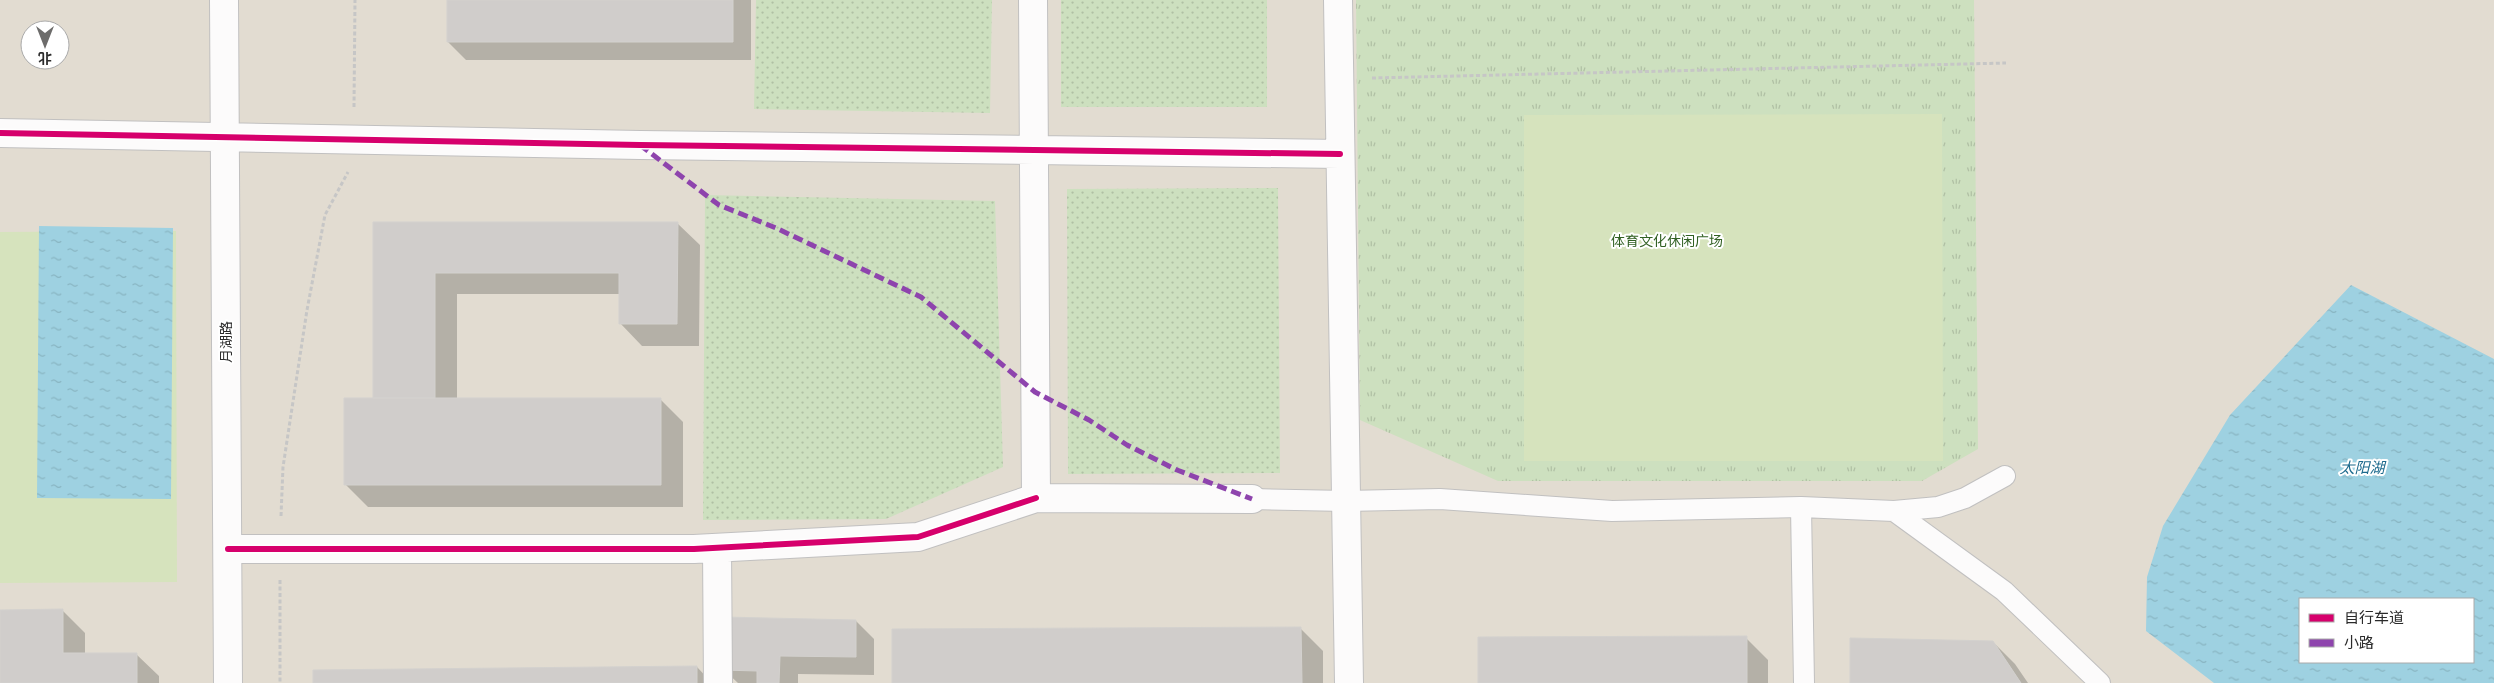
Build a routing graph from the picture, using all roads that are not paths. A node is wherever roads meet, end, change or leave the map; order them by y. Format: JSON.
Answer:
{"nodes":[{"id":1,"x":224,"y":0,"type":"edge"},
{"id":2,"x":1033,"y":0,"type":"edge"},
{"id":3,"x":1338,"y":0,"type":"edge"},
{"id":4,"x":0,"y":133,"type":"edge"},
{"id":5,"x":225,"y":136,"type":"junction"},
{"id":6,"x":1035,"y":149,"type":"junction"},
{"id":7,"x":1340,"y":154,"type":"junction"},
{"id":8,"x":2005,"y":476,"type":"dead end"},
{"id":9,"x":1036,"y":498,"type":"junction"},
{"id":10,"x":1252,"y":499,"type":"joint"},
{"id":11,"x":1346,"y":500,"type":"junction"},
{"id":12,"x":1801,"y":507,"type":"junction"},
{"id":13,"x":1894,"y":511,"type":"junction"},
{"id":14,"x":717,"y":548,"type":"junction"},
{"id":15,"x":228,"y":549,"type":"junction"},
{"id":16,"x":228,"y":683,"type":"edge"},
{"id":17,"x":718,"y":683,"type":"edge"},
{"id":18,"x":1349,"y":683,"type":"edge"},
{"id":19,"x":1804,"y":683,"type":"edge"},
{"id":20,"x":2100,"y":683,"type":"edge"}],
"edges":[{"from":1,"to":5,"type":"street","name":"月湖路"},
{"from":2,"to":6,"type":"street"},
{"from":3,"to":7,"type":"street"},
{"from":4,"to":5,"type":"street"},
{"from":5,"to":6,"type":"street"},
{"from":5,"to":15,"type":"street","name":"月湖路"},
{"from":6,"to":7,"type":"street"},
{"from":6,"to":9,"type":"street"},
{"from":7,"to":11,"type":"street"},
{"from":8,"to":13,"type":"lane"},
{"from":9,"to":10,"type":"street"},
{"from":9,"to":14,"type":"street"},
{"from":10,"to":11,"type":"lane"},
{"from":11,"to":12,"type":"lane"},
{"from":11,"to":18,"type":"street"},
{"from":12,"to":13,"type":"lane"},
{"from":12,"to":19,"type":"lane"},
{"from":13,"to":20,"type":"lane"},
{"from":14,"to":15,"type":"street"},
{"from":14,"to":17,"type":"street"},
{"from":15,"to":16,"type":"street","name":"月湖路"}]}
